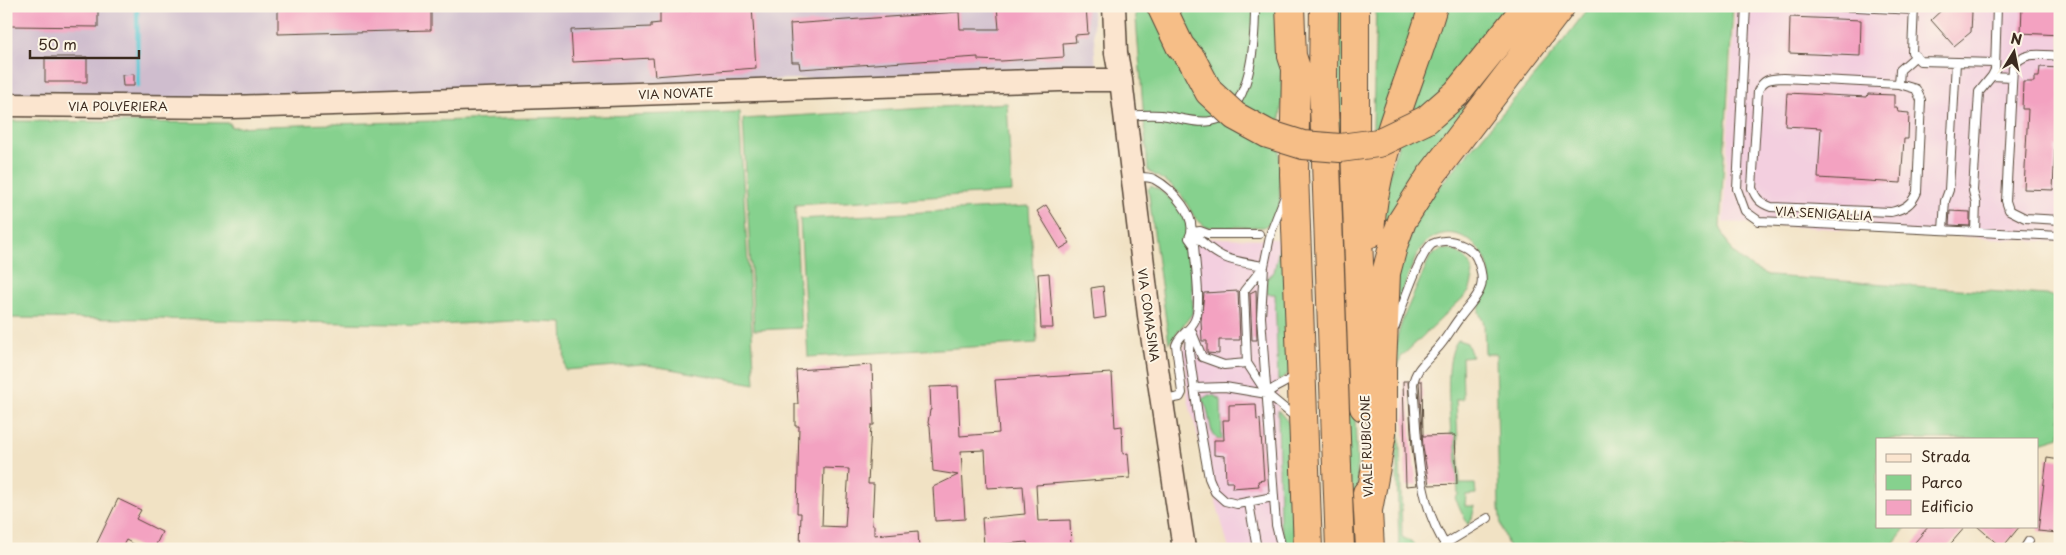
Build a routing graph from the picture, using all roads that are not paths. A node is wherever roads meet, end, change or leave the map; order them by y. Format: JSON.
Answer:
{"nodes":[{"id":1,"x":1114,"y":6,"type":"edge"},
{"id":2,"x":1123,"y":6,"type":"edge"},
{"id":3,"x":1161,"y":6,"type":"edge"},
{"id":4,"x":1172,"y":6,"type":"edge"},
{"id":5,"x":1255,"y":6,"type":"edge"},
{"id":6,"x":1290,"y":6,"type":"edge"},
{"id":7,"x":1324,"y":6,"type":"edge"},
{"id":8,"x":1355,"y":6,"type":"edge"},
{"id":9,"x":1433,"y":6,"type":"edge"},
{"id":10,"x":1527,"y":6,"type":"edge"},
{"id":11,"x":1560,"y":6,"type":"edge"},
{"id":12,"x":1746,"y":6,"type":"edge"},
{"id":13,"x":1837,"y":6,"type":"edge"},
{"id":14,"x":1997,"y":6,"type":"edge"},
{"id":15,"x":1914,"y":8,"type":"edge"},
{"id":16,"x":1916,"y":56,"type":"junction"},
{"id":17,"x":2060,"y":56,"type":"edge"},
{"id":18,"x":1192,"y":60,"type":"junction"},
{"id":19,"x":1956,"y":62,"type":"junction"},
{"id":20,"x":1995,"y":63,"type":"junction"},
{"id":21,"x":1992,"y":76,"type":"junction"},
{"id":22,"x":2012,"y":78,"type":"junction"},
{"id":23,"x":1121,"y":80,"type":"junction"},
{"id":24,"x":1899,"y":84,"type":"junction"},
{"id":25,"x":6,"y":105,"type":"edge"},
{"id":26,"x":230,"y":107,"type":"joint"},
{"id":27,"x":1124,"y":116,"type":"junction"},
{"id":28,"x":1294,"y":174,"type":"junction"},
{"id":29,"x":1132,"y":177,"type":"junction"},
{"id":30,"x":2060,"y":220,"type":"edge"},
{"id":31,"x":1296,"y":226,"type":"junction"},
{"id":32,"x":1943,"y":230,"type":"junction"},
{"id":33,"x":1975,"y":231,"type":"junction"},
{"id":34,"x":1192,"y":232,"type":"junction"},
{"id":35,"x":1260,"y":234,"type":"dead end"},
{"id":36,"x":2060,"y":236,"type":"edge"},
{"id":37,"x":1264,"y":266,"type":"junction"},
{"id":38,"x":1190,"y":328,"type":"junction"},
{"id":39,"x":1362,"y":344,"type":"junction"},
{"id":40,"x":1300,"y":360,"type":"junction"},
{"id":41,"x":1247,"y":363,"type":"junction"},
{"id":42,"x":1382,"y":367,"type":"junction"},
{"id":43,"x":1194,"y":388,"type":"junction"},
{"id":44,"x":1268,"y":394,"type":"junction"},
{"id":45,"x":1162,"y":400,"type":"junction"},
{"id":46,"x":1303,"y":426,"type":"junction"},
{"id":47,"x":1273,"y":497,"type":"junction"},
{"id":48,"x":1250,"y":503,"type":"junction"},
{"id":49,"x":1368,"y":510,"type":"junction"},
{"id":50,"x":1338,"y":515,"type":"junction"},
{"id":51,"x":1488,"y":518,"type":"dead end"},
{"id":52,"x":2029,"y":541,"type":"dead end"},
{"id":53,"x":1445,"y":547,"type":"edge"},
{"id":54,"x":1184,"y":549,"type":"edge"},
{"id":55,"x":1256,"y":549,"type":"edge"},
{"id":56,"x":1282,"y":549,"type":"edge"},
{"id":57,"x":1308,"y":549,"type":"edge"},
{"id":58,"x":1340,"y":549,"type":"edge"},
{"id":59,"x":1370,"y":549,"type":"edge"},
{"id":60,"x":2024,"y":549,"type":"edge"}],
"edges":[{"from":1,"to":23,"type":"street","name":"VIA COMASINA"},
{"from":2,"to":23,"type":"street","name":"VIA COMASINA"},
{"from":3,"to":18,"type":"highway"},
{"from":4,"to":18,"type":"highway"},
{"from":5,"to":27,"type":"lane"},
{"from":6,"to":28,"type":"highway"},
{"from":7,"to":50,"type":"highway"},
{"from":8,"to":39,"type":"highway"},
{"from":9,"to":39,"type":"highway"},
{"from":10,"to":18,"type":"highway","bridge":true},
{"from":11,"to":42,"type":"highway"},
{"from":12,"to":32,"type":"lane","name":"VIA SENIGALLIA"},
{"from":13,"to":15,"type":"lane"},
{"from":14,"to":20,"type":"lane"},
{"from":15,"to":16,"type":"lane"},
{"from":16,"to":19,"type":"lane"},
{"from":16,"to":24,"type":"lane"},
{"from":17,"to":22,"type":"lane"},
{"from":19,"to":20,"type":"lane"},
{"from":19,"to":32,"type":"lane"},
{"from":20,"to":21,"type":"lane"},
{"from":21,"to":22,"type":"lane"},
{"from":21,"to":33,"type":"lane"},
{"from":22,"to":30,"type":"lane"},
{"from":23,"to":26,"type":"street","name":"VIA NOVATE"},
{"from":23,"to":27,"type":"street","name":"VIA COMASINA"},
{"from":24,"to":24,"type":"lane"},
{"from":25,"to":26,"type":"street","name":"VIA POLVERIERA"},
{"from":27,"to":29,"type":"street","name":"VIA COMASINA"},
{"from":28,"to":31,"type":"highway"},
{"from":28,"to":37,"type":"lane"},
{"from":29,"to":34,"type":"lane"},
{"from":29,"to":45,"type":"street","name":"VIA COMASINA"},
{"from":31,"to":40,"type":"highway"},
{"from":31,"to":50,"type":"highway"},
{"from":32,"to":33,"type":"lane","name":"VIA SENIGALLIA"},
{"from":33,"to":36,"type":"lane","name":"VIA SENIGALLIA"},
{"from":34,"to":35,"type":"lane"},
{"from":34,"to":37,"type":"lane"},
{"from":34,"to":38,"type":"lane"},
{"from":37,"to":41,"type":"lane"},
{"from":37,"to":44,"type":"lane"},
{"from":38,"to":41,"type":"lane"},
{"from":38,"to":43,"type":"lane"},
{"from":38,"to":45,"type":"lane"},
{"from":39,"to":49,"type":"highway","name":"VIALE RUBICONE"},
{"from":40,"to":44,"type":"lane"},
{"from":40,"to":46,"type":"highway"},
{"from":41,"to":44,"type":"lane"},
{"from":42,"to":49,"type":"highway"},
{"from":42,"to":53,"type":"lane"},
{"from":43,"to":44,"type":"lane"},
{"from":43,"to":48,"type":"lane"},
{"from":44,"to":46,"type":"lane"},
{"from":44,"to":47,"type":"lane"},
{"from":45,"to":54,"type":"street","name":"VIA COMASINA"},
{"from":46,"to":57,"type":"highway"},
{"from":47,"to":48,"type":"lane"},
{"from":47,"to":56,"type":"lane"},
{"from":48,"to":55,"type":"lane"},
{"from":49,"to":59,"type":"highway","name":"VIALE RUBICONE"},
{"from":50,"to":58,"type":"highway"},
{"from":51,"to":53,"type":"lane"},
{"from":52,"to":60,"type":"lane"}]}
